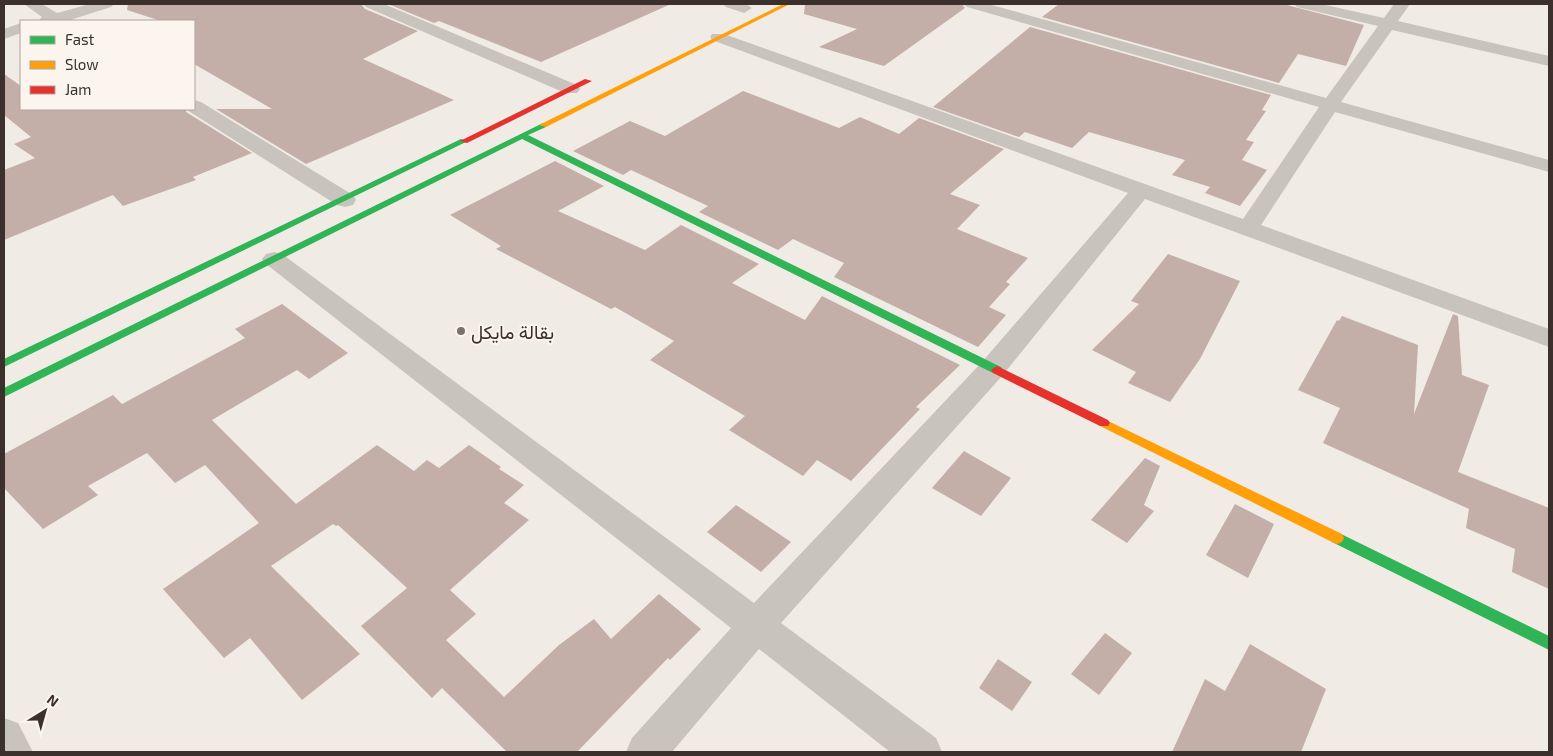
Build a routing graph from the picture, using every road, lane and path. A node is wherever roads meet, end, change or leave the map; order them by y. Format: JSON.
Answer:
{"nodes":[{"id":1,"x":32,"y":4,"type":"edge"},
{"id":2,"x":106,"y":4,"type":"edge"},
{"id":3,"x":370,"y":4,"type":"edge"},
{"id":4,"x":787,"y":4,"type":"edge"},
{"id":5,"x":972,"y":4,"type":"edge"},
{"id":6,"x":1302,"y":4,"type":"edge"},
{"id":7,"x":1402,"y":4,"type":"edge"},
{"id":8,"x":53,"y":20,"type":"edge"},
{"id":9,"x":1389,"y":24,"type":"junction"},
{"id":10,"x":20,"y":28,"type":"edge"},
{"id":11,"x":4,"y":34,"type":"edge"},
{"id":12,"x":718,"y":37,"type":"junction"},
{"id":13,"x":1549,"y":61,"type":"edge"},
{"id":14,"x":598,"y":77,"type":"dead end"},
{"id":15,"x":571,"y":89,"type":"junction"},
{"id":16,"x":1330,"y":105,"type":"junction"},
{"id":17,"x":195,"y":107,"type":"edge"},
{"id":18,"x":523,"y":136,"type":"junction"},
{"id":19,"x":1549,"y":166,"type":"edge"},
{"id":20,"x":1141,"y":191,"type":"junction"},
{"id":21,"x":345,"y":200,"type":"junction"},
{"id":22,"x":1247,"y":229,"type":"junction"},
{"id":23,"x":274,"y":259,"type":"junction"},
{"id":24,"x":1549,"y":338,"type":"edge"},
{"id":25,"x":4,"y":363,"type":"edge"},
{"id":26,"x":992,"y":368,"type":"junction"},
{"id":27,"x":4,"y":393,"type":"edge"},
{"id":28,"x":755,"y":627,"type":"junction"},
{"id":29,"x":1549,"y":644,"type":"edge"},
{"id":30,"x":4,"y":737,"type":"edge"},
{"id":31,"x":13,"y":752,"type":"edge"},
{"id":32,"x":646,"y":752,"type":"edge"},
{"id":33,"x":922,"y":752,"type":"edge"}],
"edges":[{"from":1,"to":8,"type":"street"},
{"from":2,"to":8,"type":"street"},
{"from":3,"to":15,"type":"street"},
{"from":4,"to":12,"type":"main road"},
{"from":5,"to":16,"type":"street"},
{"from":6,"to":9,"type":"street"},
{"from":7,"to":9,"type":"street"},
{"from":9,"to":13,"type":"street"},
{"from":9,"to":16,"type":"street"},
{"from":10,"to":11,"type":"street"},
{"from":12,"to":18,"type":"main road"},
{"from":12,"to":20,"type":"street"},
{"from":14,"to":15,"type":"main road"},
{"from":15,"to":21,"type":"main road"},
{"from":16,"to":19,"type":"street"},
{"from":16,"to":22,"type":"street"},
{"from":17,"to":21,"type":"street"},
{"from":18,"to":23,"type":"main road"},
{"from":18,"to":26,"type":"main road"},
{"from":20,"to":22,"type":"street"},
{"from":20,"to":26,"type":"street"},
{"from":21,"to":25,"type":"main road"},
{"from":22,"to":24,"type":"street"},
{"from":23,"to":27,"type":"main road"},
{"from":23,"to":28,"type":"street"},
{"from":26,"to":28,"type":"street"},
{"from":26,"to":29,"type":"main road"},
{"from":28,"to":32,"type":"street"},
{"from":28,"to":33,"type":"street"},
{"from":30,"to":31,"type":"street"}]}
